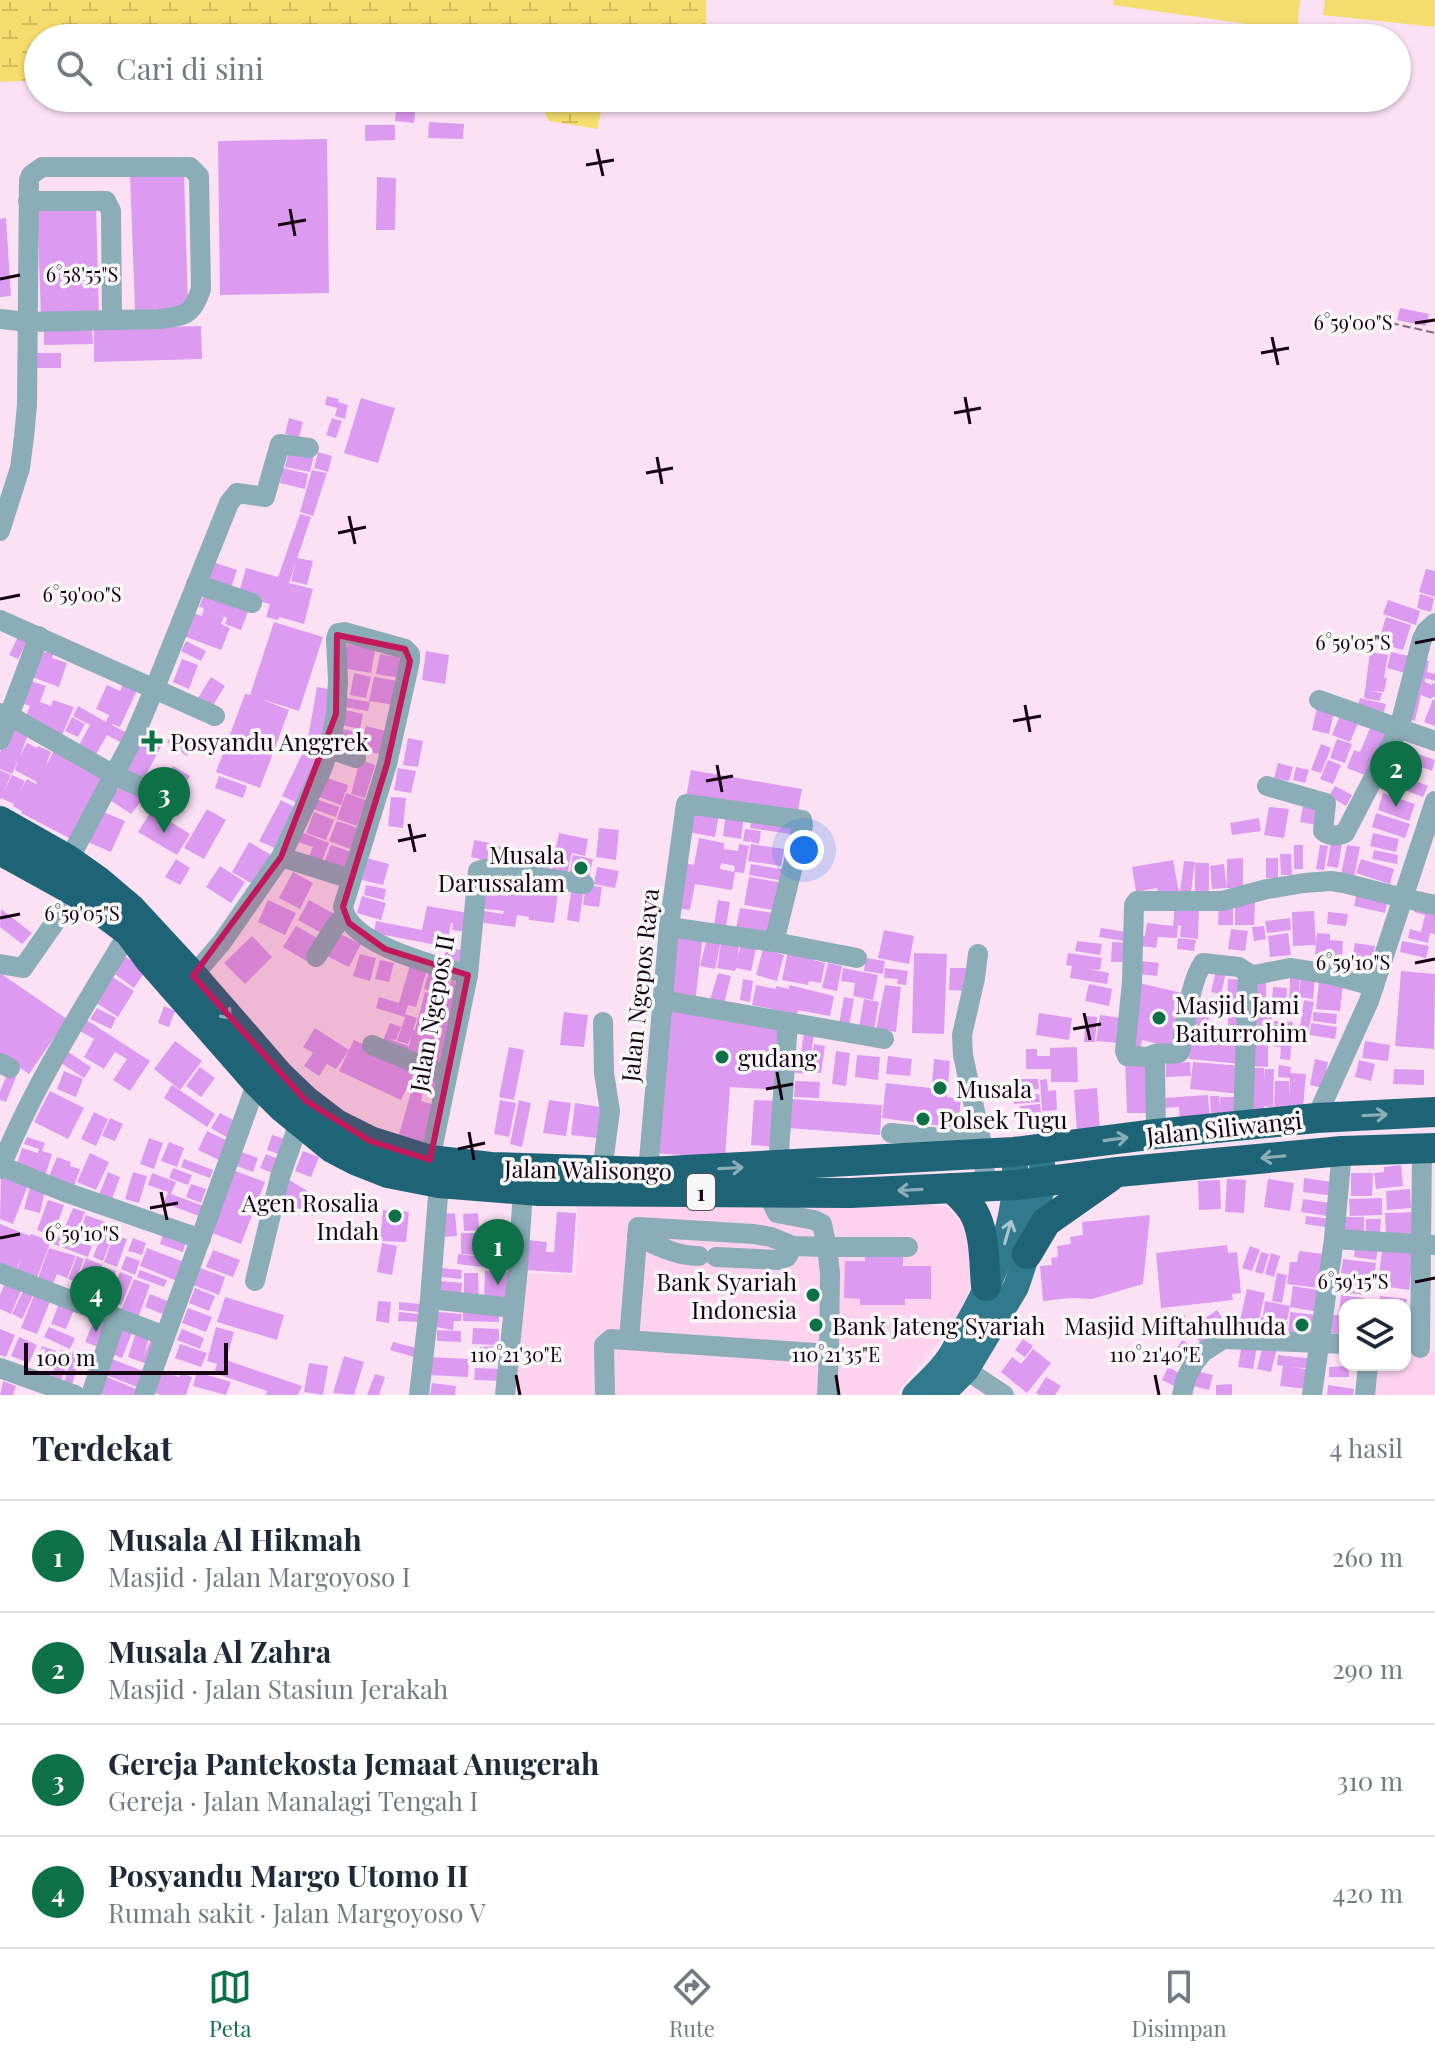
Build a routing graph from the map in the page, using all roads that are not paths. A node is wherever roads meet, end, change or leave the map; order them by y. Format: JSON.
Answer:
{"nodes":[{"id":1,"x":28,"y":201,"type":"junction"},
{"id":2,"x":0,"y":319,"type":"edge"},
{"id":3,"x":112,"y":320,"type":"junction"},
{"id":4,"x":28,"y":322,"type":"junction"},
{"id":5,"x":309,"y":448,"type":"dead end"},
{"id":6,"x":0,"y":531,"type":"edge"},
{"id":7,"x":196,"y":584,"type":"junction"},
{"id":8,"x":252,"y":603,"type":"dead end"},
{"id":9,"x":0,"y":620,"type":"edge"},
{"id":10,"x":1435,"y":623,"type":"edge"},
{"id":11,"x":39,"y":636,"type":"junction"},
{"id":12,"x":154,"y":690,"type":"junction"},
{"id":13,"x":1319,"y":700,"type":"dead end"},
{"id":14,"x":5,"y":714,"type":"edge"},
{"id":15,"x":215,"y":716,"type":"dead end"},
{"id":16,"x":1399,"y":729,"type":"junction"},
{"id":17,"x":0,"y":740,"type":"edge"},
{"id":18,"x":1435,"y":741,"type":"edge"},
{"id":19,"x":329,"y":749,"type":"junction"},
{"id":20,"x":356,"y":758,"type":"dead end"},
{"id":21,"x":114,"y":775,"type":"junction"},
{"id":22,"x":1267,"y":786,"type":"dead end"},
{"id":23,"x":152,"y":792,"type":"dead end"},
{"id":24,"x":1435,"y":801,"type":"edge"},
{"id":25,"x":0,"y":821,"type":"edge"},
{"id":26,"x":281,"y":857,"type":"junction"},
{"id":27,"x":67,"y":859,"type":"junction"},
{"id":28,"x":3,"y":860,"type":"edge"},
{"id":29,"x":351,"y":879,"type":"junction"},
{"id":30,"x":584,"y":884,"type":"dead end"},
{"id":31,"x":76,"y":892,"type":"junction"},
{"id":32,"x":1403,"y":898,"type":"junction"},
{"id":33,"x":1435,"y":905,"type":"edge"},
{"id":34,"x":344,"y":916,"type":"junction"},
{"id":35,"x":669,"y":927,"type":"junction"},
{"id":36,"x":129,"y":932,"type":"junction"},
{"id":37,"x":774,"y":942,"type":"junction"},
{"id":38,"x":978,"y":954,"type":"dead end"},
{"id":39,"x":316,"y":957,"type":"dead end"},
{"id":40,"x":857,"y":958,"type":"dead end"},
{"id":41,"x":0,"y":964,"type":"edge"},
{"id":42,"x":1248,"y":973,"type":"junction"},
{"id":43,"x":468,"y":975,"type":"junction"},
{"id":44,"x":193,"y":976,"type":"junction"},
{"id":45,"x":1374,"y":986,"type":"junction"},
{"id":46,"x":662,"y":1000,"type":"junction"},
{"id":47,"x":603,"y":1022,"type":"dead end"},
{"id":48,"x":788,"y":1022,"type":"junction"},
{"id":49,"x":884,"y":1039,"type":"dead end"},
{"id":50,"x":372,"y":1045,"type":"dead end"},
{"id":51,"x":1149,"y":1057,"type":"junction"},
{"id":52,"x":447,"y":1076,"type":"junction"},
{"id":53,"x":257,"y":1082,"type":"junction"},
{"id":54,"x":1435,"y":1112,"type":"edge"},
{"id":55,"x":1316,"y":1118,"type":"junction"},
{"id":56,"x":299,"y":1123,"type":"junction"},
{"id":57,"x":1243,"y":1125,"type":"junction"},
{"id":58,"x":891,"y":1133,"type":"dead end"},
{"id":59,"x":1156,"y":1134,"type":"junction"},
{"id":60,"x":5,"y":1143,"type":"edge"},
{"id":61,"x":982,"y":1148,"type":"junction"},
{"id":62,"x":1428,"y":1148,"type":"edge"},
{"id":63,"x":1026,"y":1151,"type":"junction"},
{"id":64,"x":1342,"y":1151,"type":"junction"},
{"id":65,"x":0,"y":1168,"type":"edge"},
{"id":66,"x":602,"y":1171,"type":"junction"},
{"id":67,"x":434,"y":1172,"type":"junction"},
{"id":68,"x":1118,"y":1172,"type":"junction"},
{"id":69,"x":772,"y":1179,"type":"junction"},
{"id":70,"x":644,"y":1182,"type":"junction"},
{"id":71,"x":1031,"y":1182,"type":"junction"},
{"id":72,"x":517,"y":1183,"type":"junction"},
{"id":73,"x":985,"y":1186,"type":"junction"},
{"id":74,"x":952,"y":1188,"type":"junction"},
{"id":75,"x":638,"y":1231,"type":"junction"},
{"id":76,"x":201,"y":1239,"type":"junction"},
{"id":77,"x":1334,"y":1239,"type":"junction"},
{"id":78,"x":1427,"y":1244,"type":"edge"},
{"id":79,"x":793,"y":1246,"type":"junction"},
{"id":80,"x":827,"y":1247,"type":"junction"},
{"id":81,"x":908,"y":1247,"type":"dead end"},
{"id":82,"x":1027,"y":1254,"type":"junction"},
{"id":83,"x":0,"y":1273,"type":"edge"},
{"id":84,"x":255,"y":1281,"type":"dead end"},
{"id":85,"x":986,"y":1286,"type":"junction"},
{"id":86,"x":430,"y":1299,"type":"junction"},
{"id":87,"x":513,"y":1308,"type":"junction"},
{"id":88,"x":116,"y":1318,"type":"junction"},
{"id":89,"x":165,"y":1336,"type":"junction"},
{"id":90,"x":629,"y":1340,"type":"junction"},
{"id":91,"x":1321,"y":1343,"type":"junction"},
{"id":92,"x":1339,"y":1344,"type":"edge"},
{"id":93,"x":1420,"y":1348,"type":"edge"},
{"id":94,"x":829,"y":1354,"type":"junction"},
{"id":95,"x":958,"y":1364,"type":"junction"},
{"id":96,"x":0,"y":1368,"type":"edge"},
{"id":97,"x":1367,"y":1371,"type":"edge"},
{"id":98,"x":824,"y":1391,"type":"edge"},
{"id":99,"x":75,"y":1395,"type":"edge"},
{"id":100,"x":91,"y":1395,"type":"edge"},
{"id":101,"x":144,"y":1395,"type":"edge"},
{"id":102,"x":419,"y":1395,"type":"edge"},
{"id":103,"x":505,"y":1395,"type":"edge"},
{"id":104,"x":605,"y":1395,"type":"edge"},
{"id":105,"x":915,"y":1395,"type":"edge"},
{"id":106,"x":941,"y":1395,"type":"edge"},
{"id":107,"x":1004,"y":1395,"type":"edge"},
{"id":108,"x":1182,"y":1395,"type":"edge"},
{"id":109,"x":1312,"y":1395,"type":"edge"},
{"id":110,"x":1365,"y":1395,"type":"edge"}],
"edges":[{"from":1,"to":3,"type":"street"},
{"from":1,"to":3,"type":"street"},
{"from":1,"to":4,"type":"street"},
{"from":2,"to":4,"type":"street"},
{"from":3,"to":4,"type":"street"},
{"from":4,"to":6,"type":"street"},
{"from":5,"to":7,"type":"street"},
{"from":7,"to":8,"type":"street"},
{"from":7,"to":12,"type":"street"},
{"from":9,"to":11,"type":"street"},
{"from":10,"to":16,"type":"street"},
{"from":11,"to":12,"type":"street"},
{"from":11,"to":14,"type":"street"},
{"from":12,"to":15,"type":"street"},
{"from":12,"to":21,"type":"street"},
{"from":13,"to":16,"type":"street"},
{"from":14,"to":17,"type":"street"},
{"from":14,"to":21,"type":"street"},
{"from":16,"to":18,"type":"street"},
{"from":16,"to":22,"type":"street"},
{"from":19,"to":20,"type":"street"},
{"from":19,"to":26,"type":"street"},
{"from":19,"to":29,"type":"street"},
{"from":21,"to":23,"type":"street"},
{"from":21,"to":27,"type":"street"},
{"from":24,"to":32,"type":"street"},
{"from":25,"to":27,"type":"highway","name":"Jalan Walisongo","number":"1"},
{"from":26,"to":29,"type":"street"},
{"from":26,"to":44,"type":"street"},
{"from":27,"to":44,"type":"highway","name":"Jalan Walisongo","number":"1"},
{"from":28,"to":31,"type":"highway","name":"Jalan Walisongo","number":"1"},
{"from":29,"to":34,"type":"street"},
{"from":30,"to":43,"type":"street","name":"Jalan Ngepos II"},
{"from":31,"to":36,"type":"highway","name":"Jalan Walisongo","number":"1"},
{"from":31,"to":41,"type":"street"},
{"from":32,"to":33,"type":"street"},
{"from":32,"to":45,"type":"street"},
{"from":32,"to":51,"type":"street"},
{"from":34,"to":39,"type":"street"},
{"from":34,"to":43,"type":"street"},
{"from":35,"to":37,"type":"street"},
{"from":35,"to":37,"type":"street","name":"Jalan Ngepos Raya"},
{"from":35,"to":46,"type":"street","name":"Jalan Ngepos Raya"},
{"from":36,"to":53,"type":"highway","name":"Jalan Walisongo","number":"1"},
{"from":36,"to":60,"type":"street"},
{"from":37,"to":40,"type":"street"},
{"from":38,"to":61,"type":"street"},
{"from":42,"to":45,"type":"street"},
{"from":42,"to":51,"type":"street"},
{"from":42,"to":57,"type":"street"},
{"from":43,"to":52,"type":"street","name":"Jalan Ngepos II"},
{"from":44,"to":67,"type":"highway","name":"Jalan Walisongo","number":"1","one_way":true},
{"from":45,"to":55,"type":"street"},
{"from":46,"to":48,"type":"street"},
{"from":46,"to":70,"type":"street","name":"Jalan Ngepos Raya"},
{"from":47,"to":66,"type":"street"},
{"from":48,"to":49,"type":"street"},
{"from":48,"to":69,"type":"street"},
{"from":50,"to":52,"type":"street"},
{"from":51,"to":59,"type":"street"},
{"from":52,"to":67,"type":"street","name":"Jalan Ngepos II"},
{"from":53,"to":56,"type":"highway","name":"Jalan Walisongo","number":"1"},
{"from":53,"to":76,"type":"street"},
{"from":55,"to":54,"type":"highway","name":"Jalan Siliwangi","number":"1","one_way":true},
{"from":55,"to":57,"type":"highway","name":"Jalan Siliwangi","number":"1"},
{"from":56,"to":67,"type":"highway","name":"Jalan Walisongo","number":"1"},
{"from":56,"to":84,"type":"street"},
{"from":57,"to":59,"type":"highway","name":"Jalan Siliwangi","number":"1"},
{"from":58,"to":61,"type":"street"},
{"from":63,"to":59,"type":"highway","name":"Jalan Siliwangi","number":"1","one_way":true},
{"from":60,"to":65,"type":"street"},
{"from":61,"to":63,"type":"highway","name":"Jalan Walisongo","number":"1"},
{"from":61,"to":69,"type":"highway","name":"Jalan Walisongo","number":"1"},
{"from":61,"to":73,"type":"street"},
{"from":62,"to":64,"type":"highway","name":"Jalan Siliwangi","number":"1"},
{"from":62,"to":78,"type":"street"},
{"from":63,"to":71,"type":"main road"},
{"from":64,"to":68,"type":"highway","name":"Jalan Siliwangi","number":"1","one_way":true},
{"from":64,"to":77,"type":"street"},
{"from":65,"to":76,"type":"street"},
{"from":66,"to":70,"type":"highway","name":"Jalan Walisongo","number":"1"},
{"from":66,"to":72,"type":"highway","name":"Jalan Walisongo","number":"1"},
{"from":67,"to":72,"type":"highway","name":"Jalan Walisongo","number":"1"},
{"from":67,"to":86,"type":"street","name":"Jalan Ngepos II"},
{"from":68,"to":71,"type":"highway","name":"Jalan Siliwangi","number":"1"},
{"from":68,"to":82,"type":"highway"},
{"from":69,"to":70,"type":"highway","name":"Jalan Walisongo","number":"1"},
{"from":74,"to":69,"type":"highway","name":"Jalan Walisongo","number":"1","one_way":true},
{"from":69,"to":80,"type":"street"},
{"from":70,"to":72,"type":"highway","name":"Jalan Walisongo","number":"1"},
{"from":70,"to":75,"type":"street","name":"Jalan Ngepos Raya"},
{"from":71,"to":73,"type":"highway","name":"Jalan Walisongo","number":"1"},
{"from":71,"to":82,"type":"main road"},
{"from":85,"to":71,"type":"main road","one_way":true},
{"from":72,"to":87,"type":"street"},
{"from":73,"to":74,"type":"highway","name":"Jalan Walisongo","number":"1"},
{"from":74,"to":85,"type":"highway"},
{"from":75,"to":79,"type":"street"},
{"from":75,"to":79,"type":"street"},
{"from":75,"to":90,"type":"street","name":"Jalan Ngepos Raya"},
{"from":76,"to":89,"type":"street"},
{"from":77,"to":78,"type":"street"},
{"from":77,"to":91,"type":"street"},
{"from":78,"to":93,"type":"street"},
{"from":79,"to":80,"type":"street"},
{"from":80,"to":81,"type":"street"},
{"from":80,"to":94,"type":"street"},
{"from":82,"to":95,"type":"main road"},
{"from":83,"to":88,"type":"street"},
{"from":85,"to":95,"type":"main road"},
{"from":86,"to":87,"type":"street"},
{"from":86,"to":102,"type":"street","name":"Jalan Ngepos II"},
{"from":87,"to":103,"type":"street"},
{"from":88,"to":89,"type":"street"},
{"from":88,"to":100,"type":"street"},
{"from":89,"to":101,"type":"street"},
{"from":90,"to":94,"type":"street"},
{"from":90,"to":104,"type":"street"},
{"from":91,"to":92,"type":"street"},
{"from":91,"to":108,"type":"street"},
{"from":91,"to":109,"type":"street"},
{"from":94,"to":98,"type":"street"},
{"from":95,"to":105,"type":"main road"},
{"from":95,"to":106,"type":"main road"},
{"from":95,"to":107,"type":"street"},
{"from":96,"to":99,"type":"street"},
{"from":97,"to":110,"type":"street"}]}
